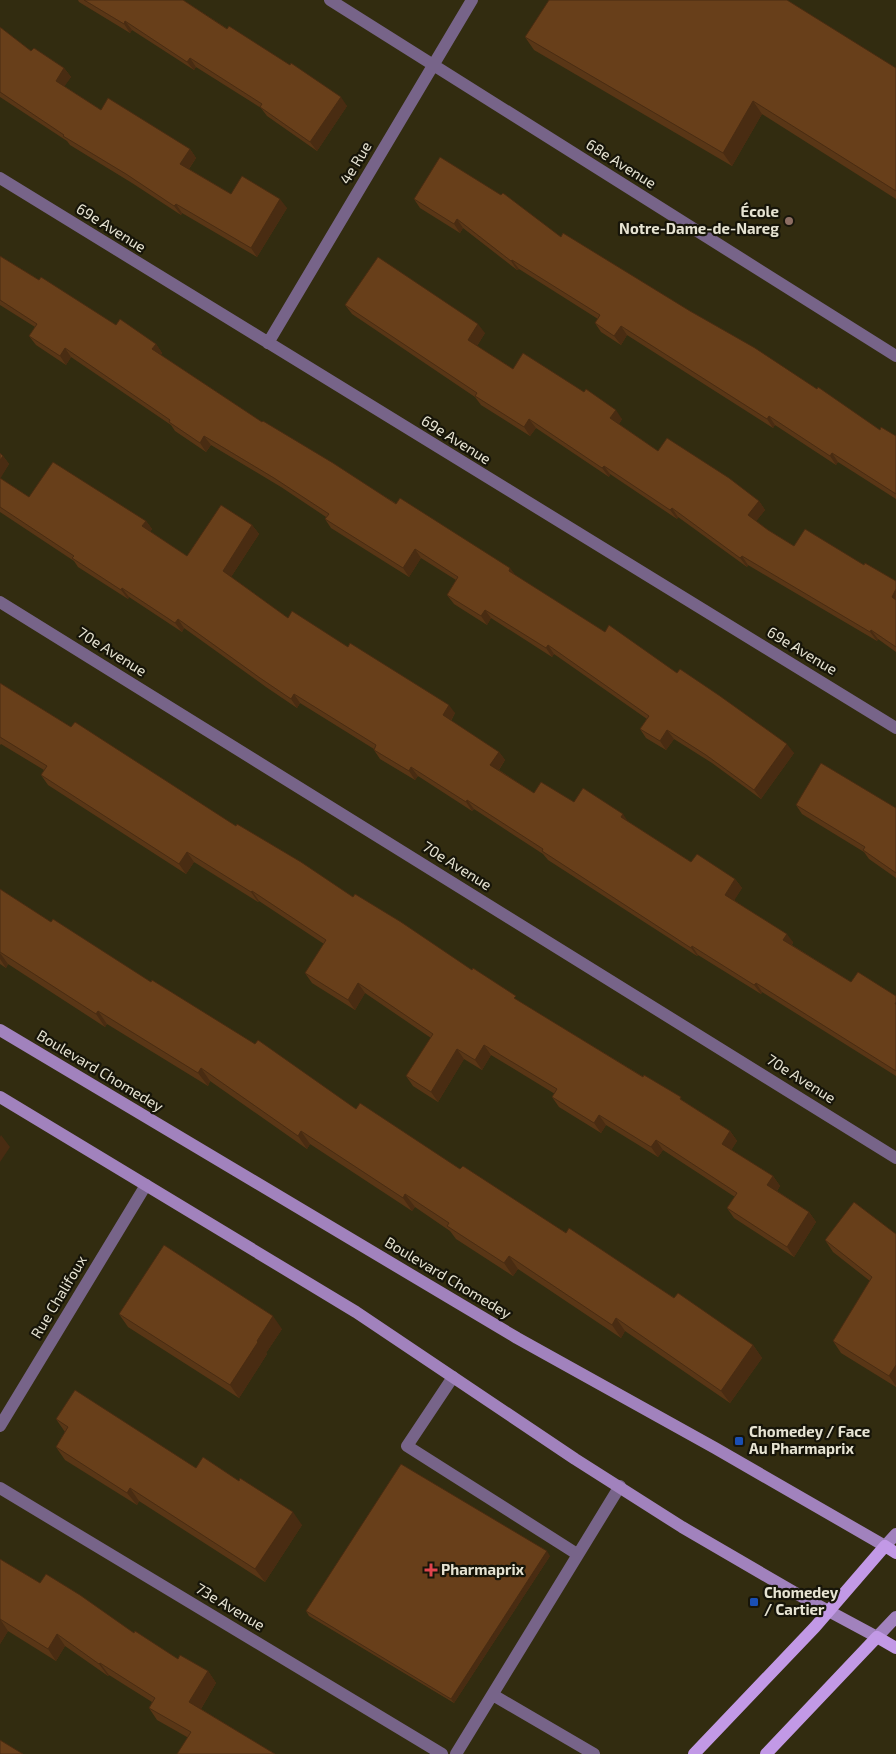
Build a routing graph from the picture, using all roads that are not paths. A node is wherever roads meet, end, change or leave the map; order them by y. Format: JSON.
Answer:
{"nodes":[{"id":1,"x":330,"y":0,"type":"edge"},
{"id":2,"x":472,"y":0,"type":"edge"},
{"id":3,"x":433,"y":66,"type":"junction"},
{"id":4,"x":0,"y":178,"type":"edge"},
{"id":5,"x":268,"y":343,"type":"junction"},
{"id":6,"x":896,"y":356,"type":"edge"},
{"id":7,"x":0,"y":602,"type":"edge"},
{"id":8,"x":896,"y":728,"type":"edge"},
{"id":9,"x":0,"y":1030,"type":"edge"},
{"id":10,"x":0,"y":1097,"type":"edge"},
{"id":11,"x":896,"y":1158,"type":"edge"},
{"id":12,"x":146,"y":1185,"type":"junction"},
{"id":13,"x":454,"y":1377,"type":"junction"},
{"id":14,"x":0,"y":1426,"type":"edge"},
{"id":15,"x":620,"y":1486,"type":"junction"},
{"id":16,"x":0,"y":1488,"type":"edge"},
{"id":17,"x":896,"y":1534,"type":"edge"},
{"id":18,"x":885,"y":1546,"type":"junction"},
{"id":19,"x":577,"y":1554,"type":"junction"},
{"id":20,"x":896,"y":1554,"type":"edge"},
{"id":21,"x":829,"y":1610,"type":"junction"},
{"id":22,"x":896,"y":1617,"type":"edge"},
{"id":23,"x":877,"y":1637,"type":"junction"},
{"id":24,"x":896,"y":1648,"type":"edge"},
{"id":25,"x":492,"y":1695,"type":"junction"},
{"id":26,"x":442,"y":1754,"type":"edge"},
{"id":27,"x":456,"y":1754,"type":"edge"},
{"id":28,"x":594,"y":1754,"type":"edge"},
{"id":29,"x":694,"y":1754,"type":"edge"},
{"id":30,"x":766,"y":1754,"type":"edge"}],
"edges":[{"from":1,"to":3,"type":"street","name":"68e Avenue"},
{"from":2,"to":3,"type":"street","name":"4e Rue"},
{"from":3,"to":5,"type":"street","name":"4e Rue"},
{"from":3,"to":6,"type":"street","name":"68e Avenue"},
{"from":4,"to":5,"type":"street","name":"69e Avenue"},
{"from":5,"to":8,"type":"street","name":"69e Avenue"},
{"from":7,"to":11,"type":"street","name":"70e Avenue"},
{"from":9,"to":18,"type":"street","name":"Boulevard Chomedey"},
{"from":10,"to":12,"type":"street"},
{"from":12,"to":13,"type":"street"},
{"from":12,"to":14,"type":"street","name":"Rue Chalifoux"},
{"from":13,"to":15,"type":"street"},
{"from":13,"to":19,"type":"street"},
{"from":15,"to":19,"type":"street"},
{"from":15,"to":21,"type":"street"},
{"from":16,"to":26,"type":"street","name":"73e Avenue"},
{"from":17,"to":18,"type":"street"},
{"from":18,"to":20,"type":"main road"},
{"from":18,"to":21,"type":"main road"},
{"from":19,"to":25,"type":"street"},
{"from":21,"to":23,"type":"street"},
{"from":21,"to":29,"type":"main road"},
{"from":22,"to":23,"type":"street"},
{"from":23,"to":24,"type":"main road"},
{"from":23,"to":30,"type":"main road"},
{"from":25,"to":27,"type":"street"},
{"from":25,"to":28,"type":"street"}]}
